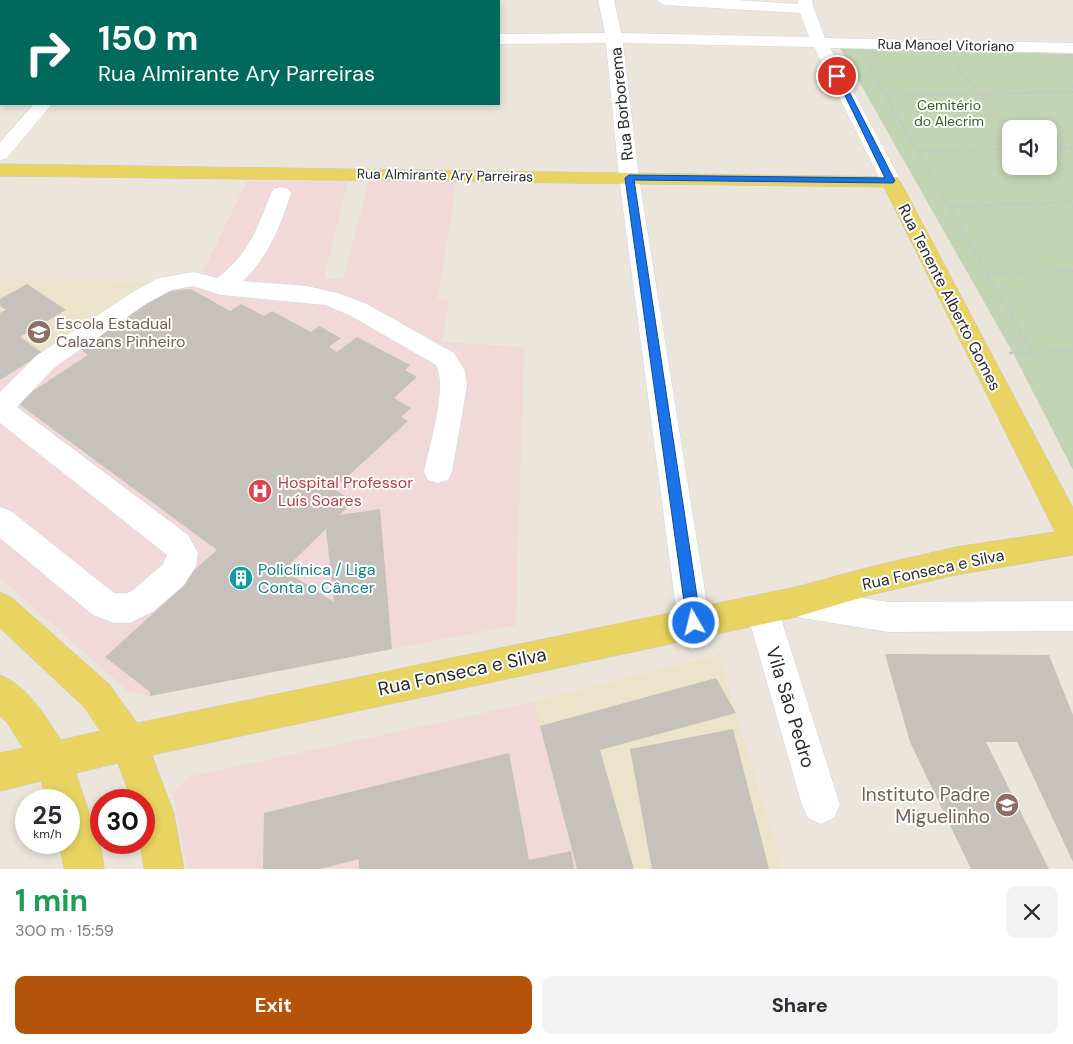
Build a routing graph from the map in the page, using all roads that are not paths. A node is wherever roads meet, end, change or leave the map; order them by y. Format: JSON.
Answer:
{"nodes":[{"id":1,"x":606,"y":0,"type":"edge"},
{"id":2,"x":664,"y":0,"type":"edge"},
{"id":3,"x":806,"y":5,"type":"edge"},
{"id":4,"x":614,"y":38,"type":"junction"},
{"id":5,"x":500,"y":39,"type":"edge"},
{"id":6,"x":819,"y":42,"type":"junction"},
{"id":7,"x":1073,"y":48,"type":"edge"},
{"id":8,"x":42,"y":105,"type":"edge"},
{"id":9,"x":0,"y":154,"type":"edge"},
{"id":10,"x":0,"y":170,"type":"edge"},
{"id":11,"x":629,"y":178,"type":"junction"},
{"id":12,"x":890,"y":181,"type":"junction"},
{"id":13,"x":281,"y":193,"type":"dead end"},
{"id":14,"x":221,"y":287,"type":"junction"},
{"id":15,"x":0,"y":408,"type":"edge"},
{"id":16,"x":438,"y":472,"type":"dead end"},
{"id":17,"x":0,"y":520,"type":"edge"},
{"id":18,"x":1073,"y":538,"type":"edge"},
{"id":19,"x":1073,"y":542,"type":"edge"},
{"id":20,"x":796,"y":602,"type":"junction"},
{"id":21,"x":0,"y":608,"type":"edge"},
{"id":22,"x":762,"y":610,"type":"junction"},
{"id":23,"x":1073,"y":616,"type":"edge"},
{"id":24,"x":694,"y":623,"type":"junction"},
{"id":25,"x":0,"y":692,"type":"edge"},
{"id":26,"x":129,"y":742,"type":"junction"},
{"id":27,"x":53,"y":761,"type":"junction"},
{"id":28,"x":0,"y":772,"type":"edge"},
{"id":29,"x":62,"y":789,"type":"edge"},
{"id":30,"x":821,"y":805,"type":"dead end"},
{"id":31,"x":80,"y":846,"type":"edge"},
{"id":32,"x":84,"y":869,"type":"edge"},
{"id":33,"x":164,"y":869,"type":"edge"}],
"edges":[{"from":1,"to":4,"type":"street","name":"Rua Borborema"},
{"from":2,"to":3,"type":"street"},
{"from":3,"to":6,"type":"street","name":"Rua Tenente Alberto Gomes"},
{"from":4,"to":5,"type":"street","name":"Rua Manoel Vitoriano"},
{"from":4,"to":6,"type":"street","name":"Rua Manoel Vitoriano"},
{"from":4,"to":11,"type":"street","name":"Rua Borborema"},
{"from":6,"to":7,"type":"street","name":"Rua Manoel Vitoriano"},
{"from":6,"to":12,"type":"street","name":"Rua Tenente Alberto Gomes"},
{"from":8,"to":9,"type":"street"},
{"from":10,"to":11,"type":"main road","name":"Rua Almirante Ary Parreiras"},
{"from":11,"to":12,"type":"main road","name":"Rua Almirante Ary Parreiras"},
{"from":11,"to":24,"type":"street","name":"Rua Borborema"},
{"from":12,"to":18,"type":"main road","name":"Rua Tenente Alberto Gomes"},
{"from":13,"to":14,"type":"street"},
{"from":14,"to":15,"type":"street"},
{"from":14,"to":16,"type":"street"},
{"from":15,"to":17,"type":"street"},
{"from":19,"to":20,"type":"main road","name":"Rua Fonseca e Silva"},
{"from":20,"to":22,"type":"main road","name":"Rua Fonseca e Silva"},
{"from":20,"to":23,"type":"street","name":"Rua Fonseca e Silva"},
{"from":21,"to":26,"type":"main road"},
{"from":22,"to":24,"type":"main road","name":"Rua Fonseca e Silva"},
{"from":22,"to":30,"type":"street","name":"Vila São Pedro"},
{"from":24,"to":26,"type":"main road","name":"Rua Fonseca e Silva"},
{"from":25,"to":27,"type":"main road"},
{"from":26,"to":27,"type":"main road","name":"Rua Fonseca e Silva"},
{"from":26,"to":33,"type":"main road"},
{"from":27,"to":28,"type":"main road","name":"Rua Fonseca e Silva"},
{"from":27,"to":29,"type":"main road"},
{"from":31,"to":32,"type":"main road"}]}
